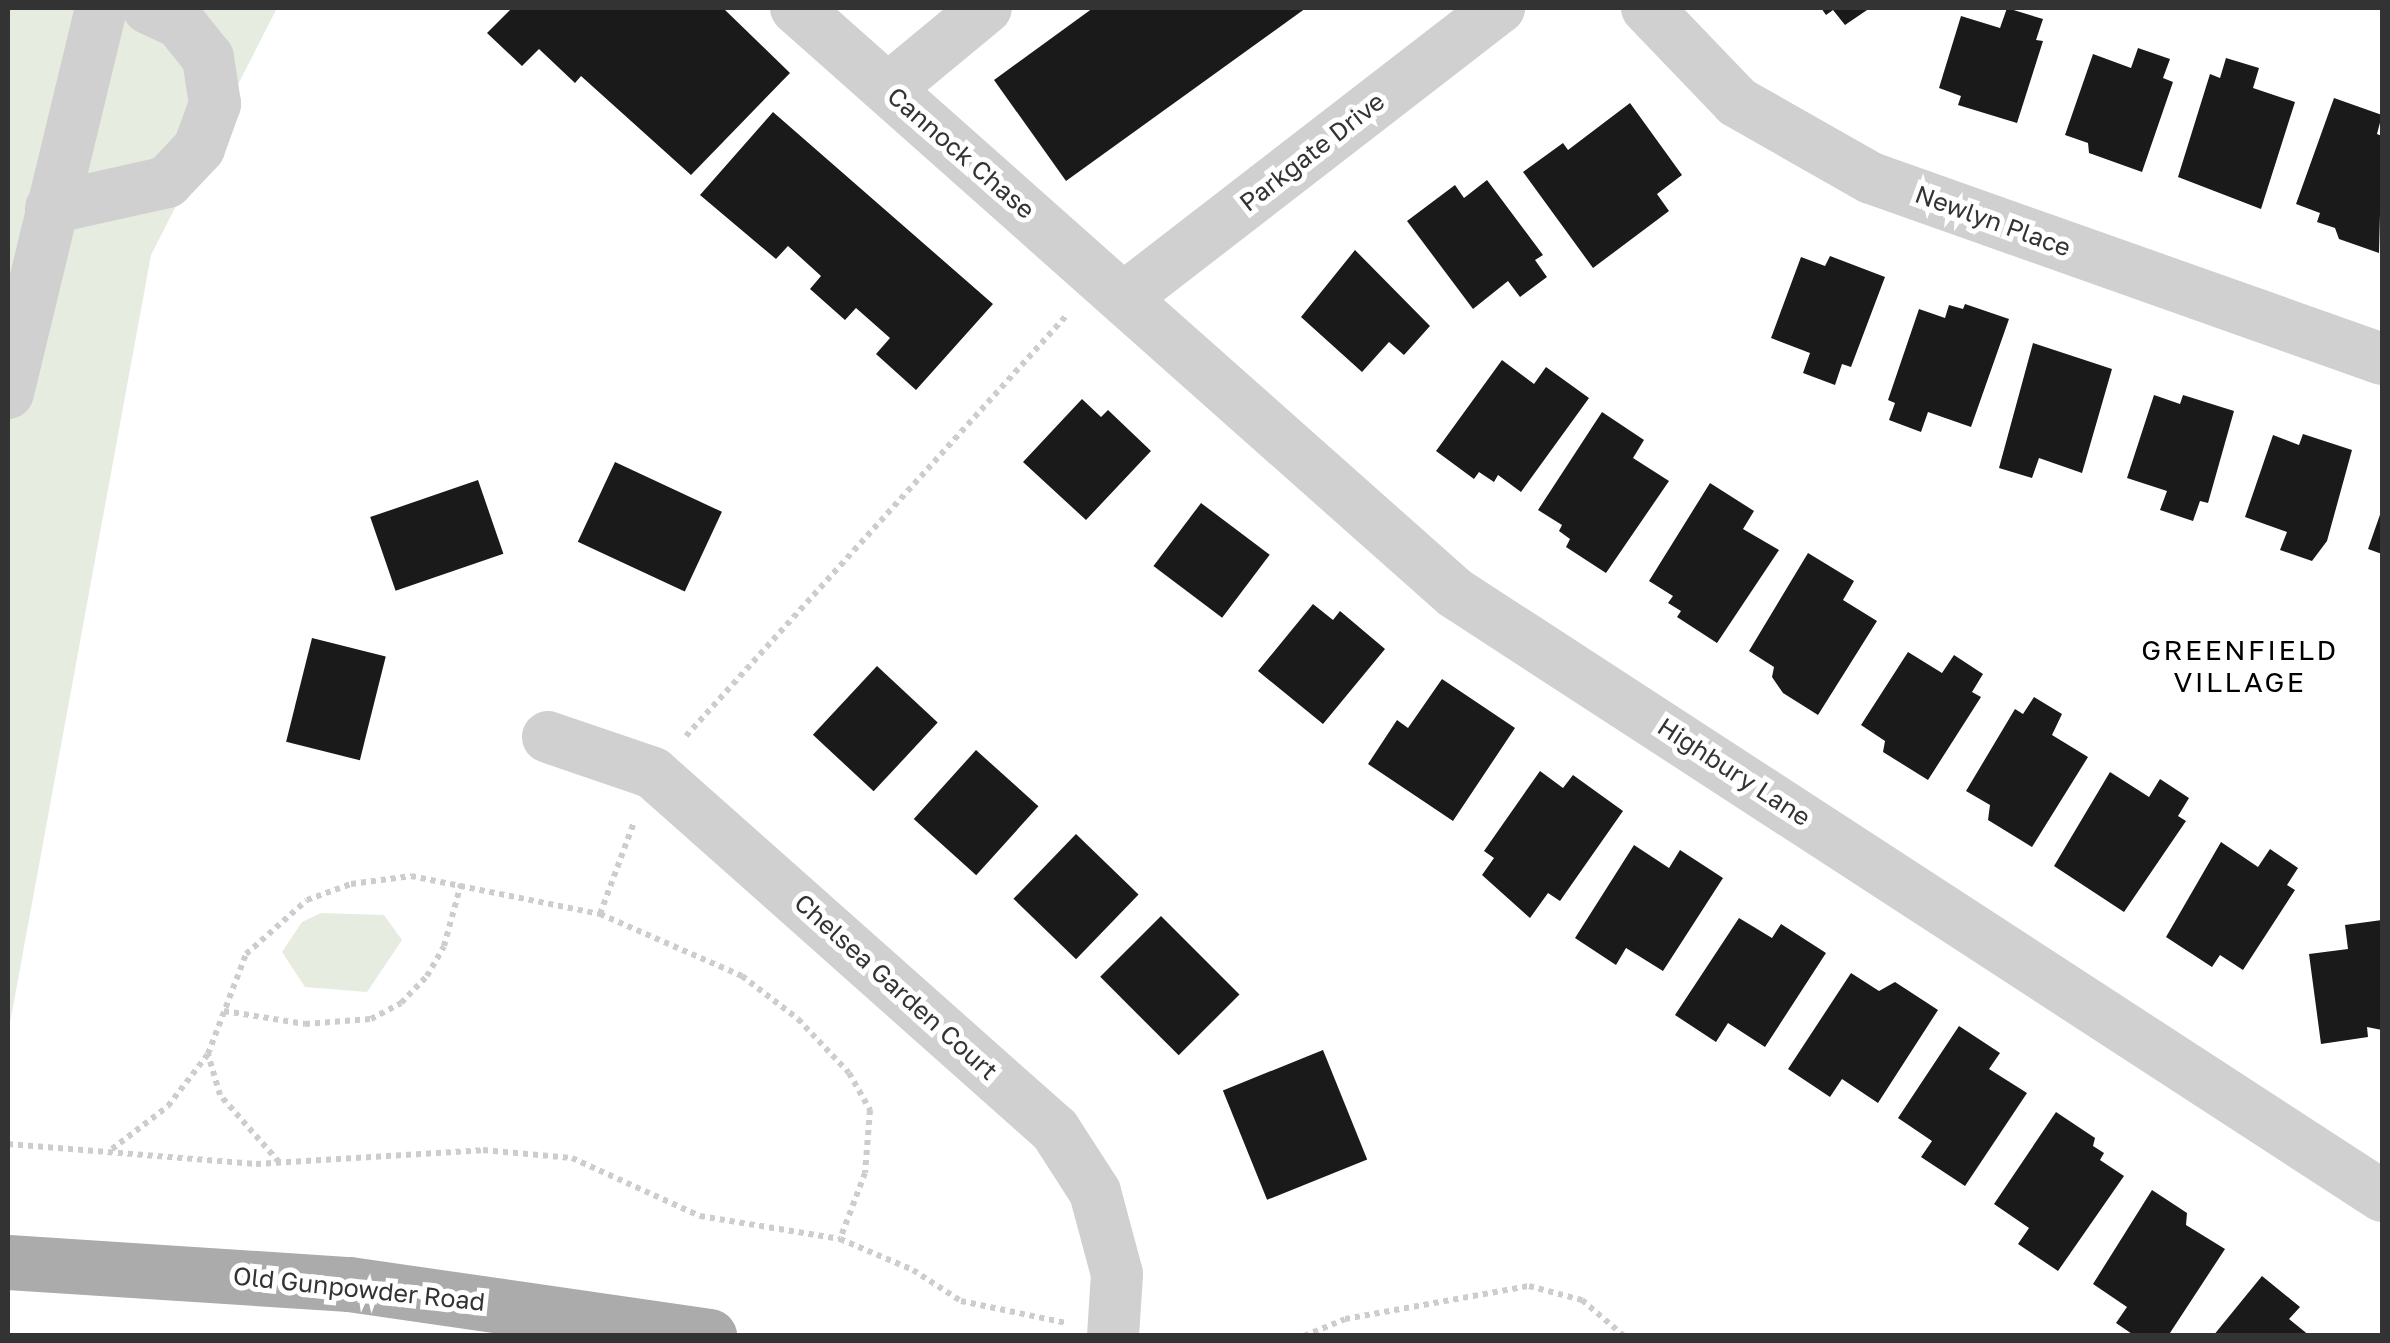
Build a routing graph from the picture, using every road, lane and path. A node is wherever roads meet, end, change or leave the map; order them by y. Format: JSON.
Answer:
{"nodes":[{"id":1,"x":102,"y":8,"type":"edge"},
{"id":2,"x":148,"y":8,"type":"edge"},
{"id":3,"x":796,"y":8,"type":"edge"},
{"id":4,"x":1499,"y":8,"type":"edge"},
{"id":5,"x":1647,"y":8,"type":"edge"},
{"id":6,"x":981,"y":9,"type":"edge"},
{"id":7,"x":888,"y":89,"type":"junction"},
{"id":8,"x":51,"y":208,"type":"junction"},
{"id":9,"x":1113,"y":287,"type":"junction"},
{"id":10,"x":2382,"y":359,"type":"edge"},
{"id":11,"x":8,"y":393,"type":"edge"},
{"id":12,"x":548,"y":737,"type":"dead end"},
{"id":13,"x":653,"y":774,"type":"junction"},
{"id":14,"x":461,"y":884,"type":"junction"},
{"id":15,"x":600,"y":914,"type":"junction"},
{"id":16,"x":223,"y":1010,"type":"junction"},
{"id":17,"x":208,"y":1054,"type":"junction"},
{"id":18,"x":8,"y":1144,"type":"edge"},
{"id":19,"x":111,"y":1150,"type":"junction"},
{"id":20,"x":280,"y":1162,"type":"junction"},
{"id":21,"x":2382,"y":1196,"type":"edge"},
{"id":22,"x":840,"y":1240,"type":"junction"},
{"id":23,"x":8,"y":1262,"type":"edge"},
{"id":24,"x":1114,"y":1335,"type":"edge"},
{"id":25,"x":709,"y":1336,"type":"edge"},
{"id":26,"x":1304,"y":1336,"type":"edge"},
{"id":27,"x":1624,"y":1336,"type":"edge"}],
"edges":[{"from":1,"to":8,"type":"street"},
{"from":2,"to":8,"type":"street"},
{"from":3,"to":7,"type":"street","name":"Cannock Chase"},
{"from":4,"to":9,"type":"street","name":"Parkgate Drive"},
{"from":5,"to":10,"type":"street","name":"Newlyn Place"},
{"from":6,"to":7,"type":"street"},
{"from":7,"to":9,"type":"street","name":"Cannock Chase"},
{"from":8,"to":11,"type":"street"},
{"from":9,"to":13,"type":"path"},
{"from":9,"to":21,"type":"street","name":"Highbury Lane"},
{"from":12,"to":13,"type":"street","name":"Chelsea Garden Court"},
{"from":13,"to":15,"type":"path"},
{"from":13,"to":24,"type":"street","name":"Chelsea Garden Court"},
{"from":14,"to":15,"type":"path"},
{"from":14,"to":16,"type":"path"},
{"from":14,"to":16,"type":"path"},
{"from":15,"to":22,"type":"path"},
{"from":16,"to":17,"type":"path"},
{"from":17,"to":19,"type":"path"},
{"from":17,"to":20,"type":"path"},
{"from":18,"to":19,"type":"path"},
{"from":19,"to":20,"type":"path"},
{"from":20,"to":22,"type":"path"},
{"from":22,"to":24,"type":"path"},
{"from":23,"to":25,"type":"main road","name":"Old Gunpowder Road"},
{"from":26,"to":27,"type":"path"}]}
